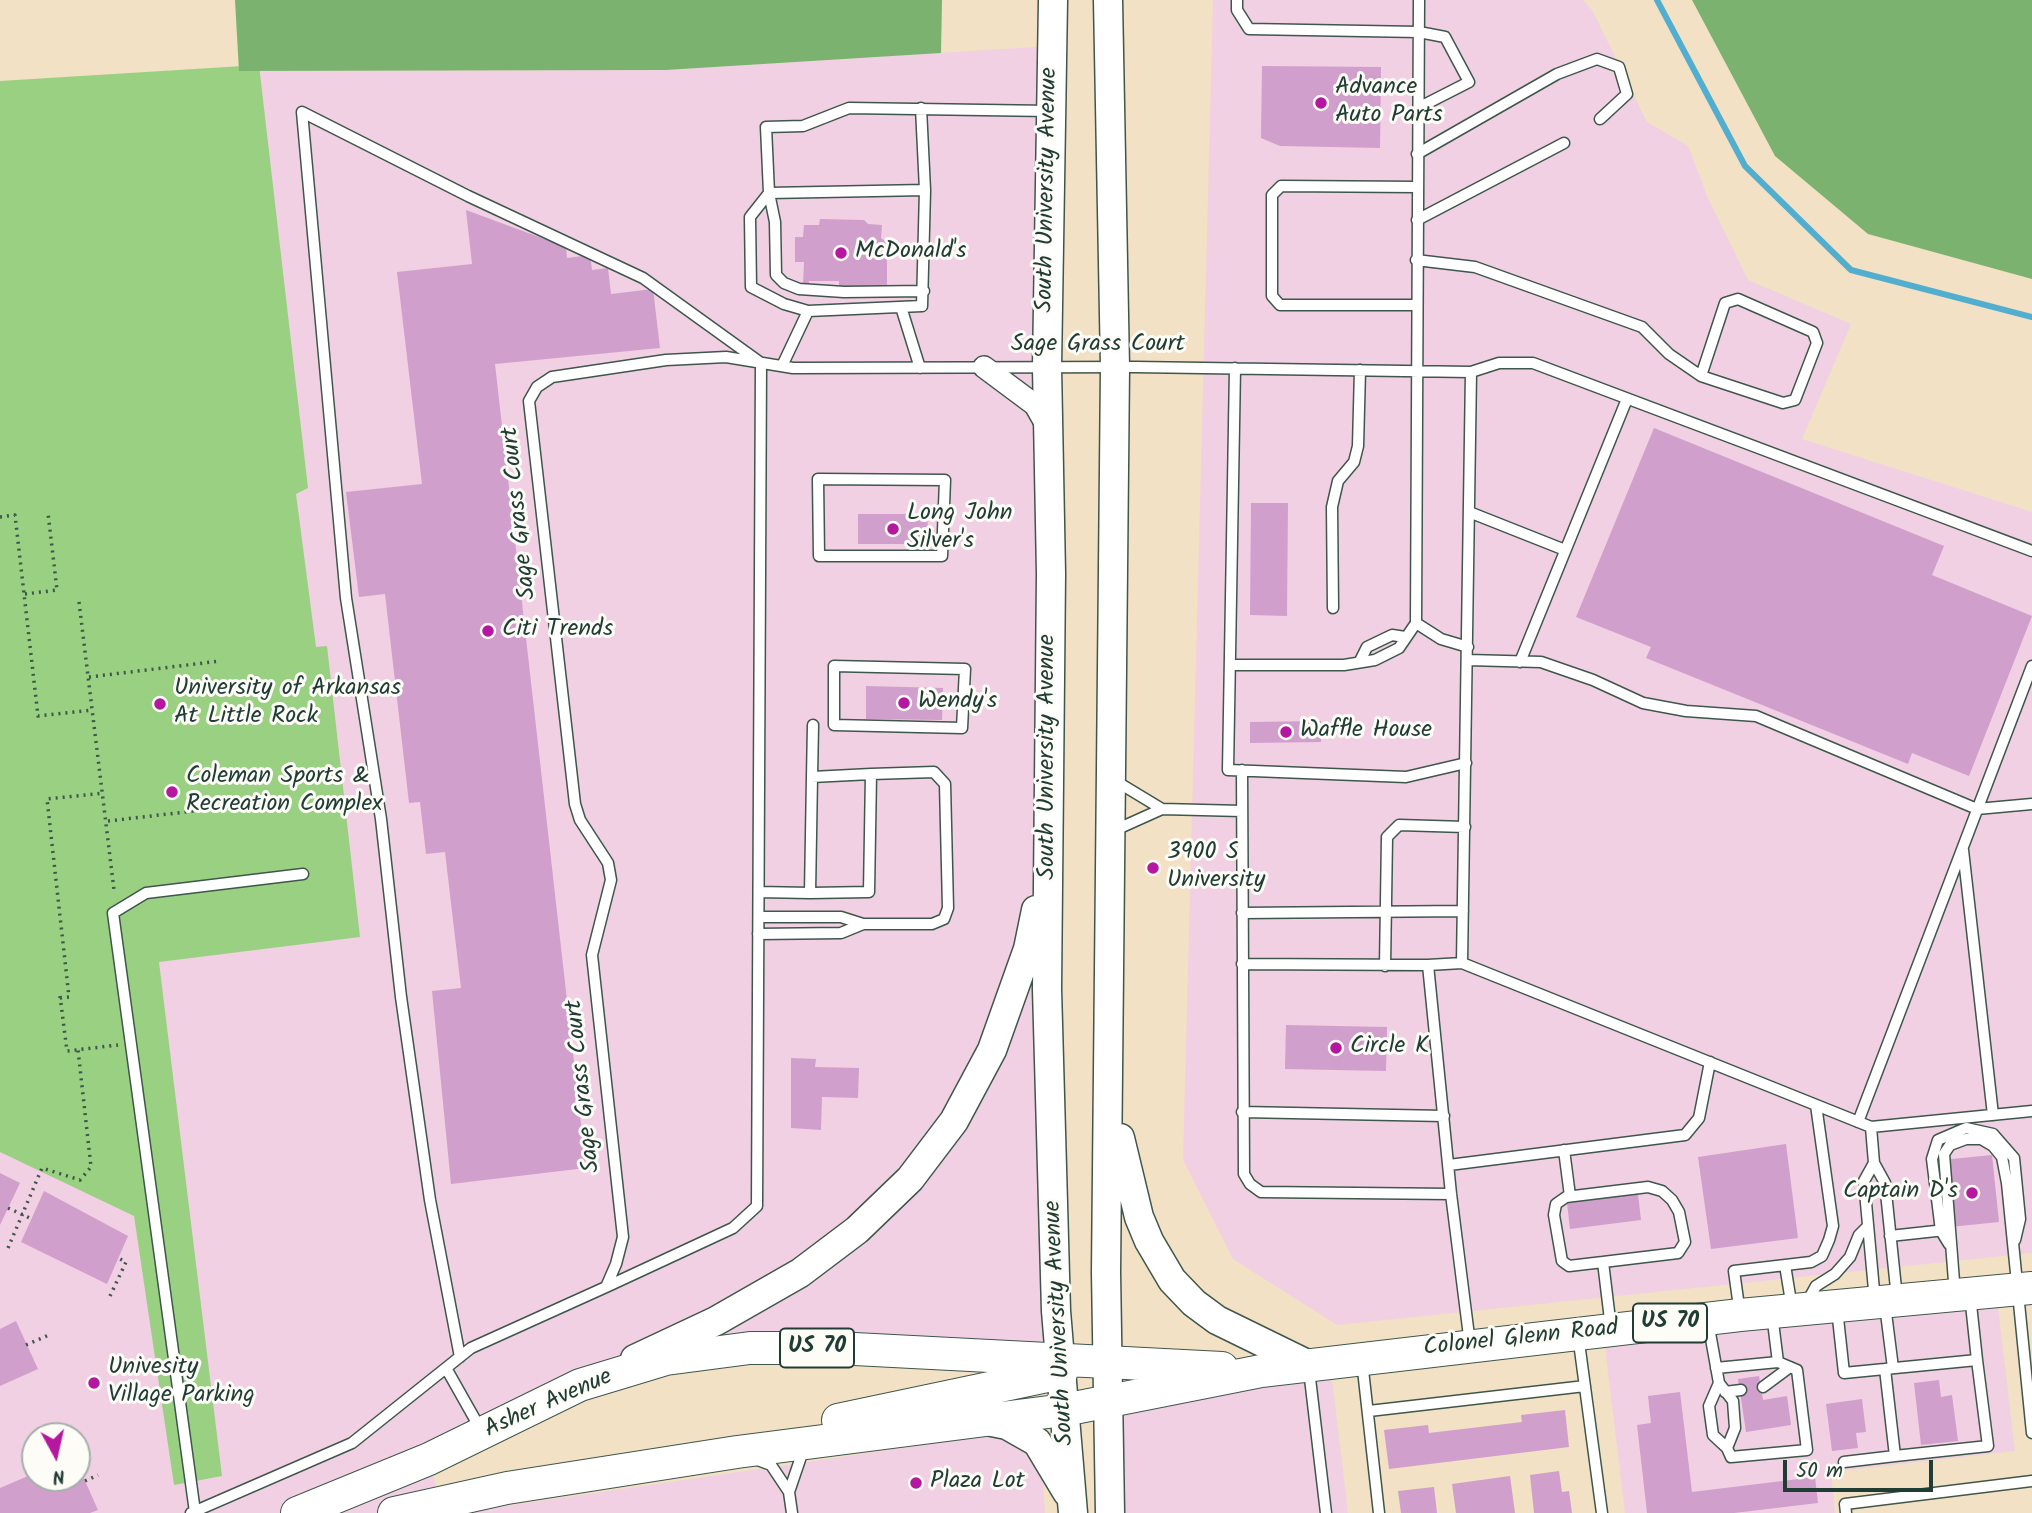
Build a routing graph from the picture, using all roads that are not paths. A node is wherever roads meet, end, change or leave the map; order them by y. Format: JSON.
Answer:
{"nodes":[{"id":1,"x":1053,"y":0,"type":"edge"},
{"id":2,"x":1108,"y":0,"type":"edge"},
{"id":3,"x":1237,"y":0,"type":"edge"},
{"id":4,"x":1419,"y":0,"type":"edge"},
{"id":5,"x":1419,"y":32,"type":"junction"},
{"id":6,"x":921,"y":108,"type":"junction"},
{"id":7,"x":1418,"y":108,"type":"junction"},
{"id":8,"x":1050,"y":111,"type":"junction"},
{"id":9,"x":1600,"y":119,"type":"dead end"},
{"id":10,"x":1564,"y":143,"type":"dead end"},
{"id":11,"x":1417,"y":154,"type":"junction"},
{"id":12,"x":1417,"y":187,"type":"junction"},
{"id":13,"x":925,"y":190,"type":"junction"},
{"id":14,"x":769,"y":193,"type":"junction"},
{"id":15,"x":1417,"y":220,"type":"junction"},
{"id":16,"x":1416,"y":260,"type":"junction"},
{"id":17,"x":924,"y":291,"type":"junction"},
{"id":18,"x":1416,"y":305,"type":"junction"},
{"id":19,"x":901,"y":307,"type":"junction"},
{"id":20,"x":808,"y":311,"type":"junction"},
{"id":21,"x":761,"y":363,"type":"junction"},
{"id":22,"x":782,"y":366,"type":"junction"},
{"id":23,"x":984,"y":367,"type":"junction"},
{"id":24,"x":1046,"y":367,"type":"junction"},
{"id":25,"x":1115,"y":367,"type":"junction"},
{"id":26,"x":920,"y":368,"type":"junction"},
{"id":27,"x":1235,"y":368,"type":"junction"},
{"id":28,"x":1360,"y":370,"type":"junction"},
{"id":29,"x":1415,"y":371,"type":"junction"},
{"id":30,"x":1471,"y":372,"type":"junction"},
{"id":31,"x":1701,"y":376,"type":"junction"},
{"id":32,"x":1627,"y":399,"type":"junction"},
{"id":33,"x":1047,"y":426,"type":"junction"},
{"id":34,"x":945,"y":480,"type":"joint"},
{"id":35,"x":1469,"y":512,"type":"junction"},
{"id":36,"x":1565,"y":550,"type":"junction"},
{"id":37,"x":2032,"y":551,"type":"edge"},
{"id":38,"x":1333,"y":608,"type":"dead end"},
{"id":39,"x":1416,"y":623,"type":"junction"},
{"id":40,"x":1468,"y":647,"type":"junction"},
{"id":41,"x":1468,"y":660,"type":"junction"},
{"id":42,"x":1520,"y":662,"type":"junction"},
{"id":43,"x":1230,"y":665,"type":"junction"},
{"id":44,"x":834,"y":666,"type":"joint"},
{"id":45,"x":2032,"y":666,"type":"edge"},
{"id":46,"x":813,"y":725,"type":"dead end"},
{"id":47,"x":1466,"y":763,"type":"junction"},
{"id":48,"x":1242,"y":770,"type":"junction"},
{"id":49,"x":871,"y":774,"type":"junction"},
{"id":50,"x":812,"y":777,"type":"junction"},
{"id":51,"x":1111,"y":778,"type":"junction"},
{"id":52,"x":2032,"y":804,"type":"edge"},
{"id":53,"x":1049,"y":807,"type":"junction"},
{"id":54,"x":1977,"y":808,"type":"junction"},
{"id":55,"x":1162,"y":809,"type":"junction"},
{"id":56,"x":1242,"y":811,"type":"junction"},
{"id":57,"x":1465,"y":827,"type":"junction"},
{"id":58,"x":1111,"y":832,"type":"junction"},
{"id":59,"x":1962,"y":847,"type":"junction"},
{"id":60,"x":303,"y":874,"type":"dead end"},
{"id":61,"x":759,"y":892,"type":"junction"},
{"id":62,"x":810,"y":892,"type":"junction"},
{"id":63,"x":1463,"y":911,"type":"junction"},
{"id":64,"x":1386,"y":912,"type":"junction"},
{"id":65,"x":1242,"y":913,"type":"junction"},
{"id":66,"x":759,"y":917,"type":"junction"},
{"id":67,"x":863,"y":924,"type":"junction"},
{"id":68,"x":758,"y":934,"type":"junction"},
{"id":69,"x":1462,"y":963,"type":"junction"},
{"id":70,"x":1242,"y":964,"type":"junction"},
{"id":71,"x":1428,"y":965,"type":"junction"},
{"id":72,"x":1385,"y":966,"type":"junction"},
{"id":73,"x":1710,"y":1062,"type":"junction"},
{"id":74,"x":1110,"y":1063,"type":"junction"},
{"id":75,"x":1816,"y":1105,"type":"junction"},
{"id":76,"x":2032,"y":1111,"type":"edge"},
{"id":77,"x":1242,"y":1112,"type":"junction"},
{"id":78,"x":1993,"y":1115,"type":"junction"},
{"id":79,"x":1444,"y":1116,"type":"junction"},
{"id":80,"x":1858,"y":1122,"type":"junction"},
{"id":81,"x":1871,"y":1127,"type":"junction"},
{"id":82,"x":1564,"y":1150,"type":"junction"},
{"id":83,"x":1874,"y":1163,"type":"junction"},
{"id":84,"x":1449,"y":1165,"type":"junction"},
{"id":85,"x":1451,"y":1194,"type":"junction"},
{"id":86,"x":1570,"y":1196,"type":"junction"},
{"id":87,"x":1868,"y":1226,"type":"junction"},
{"id":88,"x":1946,"y":1230,"type":"junction"},
{"id":89,"x":1890,"y":1236,"type":"junction"},
{"id":90,"x":1603,"y":1262,"type":"junction"},
{"id":91,"x":1785,"y":1265,"type":"junction"},
{"id":92,"x":606,"y":1287,"type":"junction"},
{"id":93,"x":2024,"y":1289,"type":"edge"},
{"id":94,"x":1962,"y":1294,"type":"junction"},
{"id":95,"x":1886,"y":1301,"type":"junction"},
{"id":96,"x":1837,"y":1306,"type":"junction"},
{"id":97,"x":1789,"y":1311,"type":"junction"},
{"id":98,"x":1740,"y":1315,"type":"junction"},
{"id":99,"x":1708,"y":1319,"type":"junction"},
{"id":100,"x":1611,"y":1330,"type":"junction"},
{"id":101,"x":1578,"y":1334,"type":"junction"},
{"id":102,"x":1471,"y":1346,"type":"junction"},
{"id":103,"x":460,"y":1357,"type":"junction"},
{"id":104,"x":1362,"y":1358,"type":"junction"},
{"id":105,"x":1977,"y":1360,"type":"junction"},
{"id":106,"x":1778,"y":1362,"type":"junction"},
{"id":107,"x":1107,"y":1363,"type":"junction"},
{"id":108,"x":1309,"y":1365,"type":"junction"},
{"id":109,"x":1059,"y":1367,"type":"junction"},
{"id":110,"x":1790,"y":1367,"type":"junction"},
{"id":111,"x":446,"y":1368,"type":"junction"},
{"id":112,"x":1716,"y":1368,"type":"junction"},
{"id":113,"x":1889,"y":1368,"type":"junction"},
{"id":114,"x":1261,"y":1371,"type":"junction"},
{"id":115,"x":580,"y":1385,"type":"junction"},
{"id":116,"x":1585,"y":1386,"type":"junction"},
{"id":117,"x":1763,"y":1387,"type":"dead end"},
{"id":118,"x":1722,"y":1388,"type":"junction"},
{"id":119,"x":1741,"y":1390,"type":"dead end"},
{"id":120,"x":1106,"y":1402,"type":"junction"},
{"id":121,"x":1064,"y":1410,"type":"junction"},
{"id":122,"x":1368,"y":1411,"type":"junction"},
{"id":123,"x":985,"y":1420,"type":"junction"},
{"id":124,"x":483,"y":1433,"type":"junction"},
{"id":125,"x":2032,"y":1433,"type":"edge"},
{"id":126,"x":806,"y":1443,"type":"junction"},
{"id":127,"x":1727,"y":1447,"type":"junction"},
{"id":128,"x":737,"y":1452,"type":"junction"},
{"id":129,"x":1895,"y":1456,"type":"junction"},
{"id":130,"x":1844,"y":1462,"type":"dead end"},
{"id":131,"x":2032,"y":1481,"type":"edge"},
{"id":132,"x":507,"y":1488,"type":"junction"},
{"id":133,"x":789,"y":1492,"type":"junction"},
{"id":134,"x":478,"y":1507,"type":"dead end"},
{"id":135,"x":1073,"y":1507,"type":"edge"},
{"id":136,"x":1326,"y":1510,"type":"edge"},
{"id":137,"x":193,"y":1512,"type":"edge"},
{"id":138,"x":297,"y":1513,"type":"edge"},
{"id":139,"x":394,"y":1513,"type":"edge"},
{"id":140,"x":792,"y":1513,"type":"edge"},
{"id":141,"x":1110,"y":1513,"type":"edge"},
{"id":142,"x":1379,"y":1513,"type":"edge"},
{"id":143,"x":1602,"y":1513,"type":"edge"},
{"id":144,"x":1846,"y":1513,"type":"edge"}],
"edges":[{"from":1,"to":8,"type":"main road","name":"South University Avenue"},
{"from":2,"to":25,"type":"main road","name":"South University Avenue"},
{"from":3,"to":5,"type":"lane"},
{"from":4,"to":5,"type":"lane"},
{"from":5,"to":7,"type":"lane"},
{"from":5,"to":7,"type":"lane"},
{"from":6,"to":8,"type":"lane"},
{"from":6,"to":13,"type":"lane"},
{"from":6,"to":14,"type":"lane"},
{"from":7,"to":11,"type":"lane"},
{"from":8,"to":24,"type":"main road","name":"South University Avenue"},
{"from":9,"to":11,"type":"lane"},
{"from":10,"to":15,"type":"lane"},
{"from":11,"to":12,"type":"lane"},
{"from":12,"to":15,"type":"lane"},
{"from":12,"to":18,"type":"lane"},
{"from":13,"to":14,"type":"lane"},
{"from":13,"to":17,"type":"lane"},
{"from":14,"to":17,"type":"lane"},
{"from":14,"to":20,"type":"lane"},
{"from":15,"to":16,"type":"lane"},
{"from":16,"to":18,"type":"lane"},
{"from":16,"to":31,"type":"lane"},
{"from":17,"to":19,"type":"lane"},
{"from":18,"to":29,"type":"lane"},
{"from":19,"to":20,"type":"lane"},
{"from":19,"to":26,"type":"lane"},
{"from":20,"to":22,"type":"lane"},
{"from":21,"to":22,"type":"lane","name":"Sage Grass Court"},
{"from":21,"to":61,"type":"lane"},
{"from":21,"to":92,"type":"lane","name":"Sage Grass Court"},
{"from":21,"to":103,"type":"lane"},
{"from":22,"to":26,"type":"lane","name":"Sage Grass Court"},
{"from":23,"to":24,"type":"lane","name":"Sage Grass Court"},
{"from":23,"to":26,"type":"lane","name":"Sage Grass Court"},
{"from":23,"to":33,"type":"street"},
{"from":24,"to":25,"type":"lane","name":"Sage Grass Court"},
{"from":24,"to":33,"type":"main road","name":"South University Avenue"},
{"from":25,"to":27,"type":"lane","name":"Sage Grass Court"},
{"from":25,"to":51,"type":"main road","name":"South University Avenue"},
{"from":27,"to":28,"type":"lane","name":"Sage Grass Court"},
{"from":27,"to":43,"type":"lane"},
{"from":28,"to":29,"type":"lane","name":"Sage Grass Court"},
{"from":28,"to":38,"type":"lane"},
{"from":29,"to":30,"type":"lane","name":"Sage Grass Court"},
{"from":29,"to":39,"type":"lane"},
{"from":30,"to":32,"type":"lane","name":"Sage Grass Court"},
{"from":30,"to":35,"type":"lane"},
{"from":31,"to":31,"type":"lane"},
{"from":32,"to":36,"type":"lane"},
{"from":32,"to":37,"type":"lane","name":"Sage Grass Court"},
{"from":33,"to":53,"type":"main road","name":"South University Avenue"},
{"from":34,"to":34,"type":"lane"},
{"from":35,"to":36,"type":"lane"},
{"from":35,"to":40,"type":"lane"},
{"from":36,"to":42,"type":"lane"},
{"from":39,"to":40,"type":"lane"},
{"from":39,"to":43,"type":"lane"},
{"from":40,"to":41,"type":"lane"},
{"from":41,"to":42,"type":"lane"},
{"from":41,"to":47,"type":"lane"},
{"from":42,"to":54,"type":"lane"},
{"from":43,"to":48,"type":"lane"},
{"from":44,"to":44,"type":"lane"},
{"from":45,"to":54,"type":"lane"},
{"from":46,"to":50,"type":"lane"},
{"from":47,"to":48,"type":"lane"},
{"from":47,"to":57,"type":"lane"},
{"from":48,"to":56,"type":"lane"},
{"from":49,"to":50,"type":"lane"},
{"from":49,"to":62,"type":"lane"},
{"from":49,"to":67,"type":"lane"},
{"from":50,"to":62,"type":"lane"},
{"from":51,"to":55,"type":"lane"},
{"from":51,"to":58,"type":"main road","name":"South University Avenue"},
{"from":52,"to":54,"type":"lane"},
{"from":53,"to":109,"type":"main road","name":"South University Avenue"},
{"from":53,"to":115,"type":"main road"},
{"from":54,"to":59,"type":"lane"},
{"from":55,"to":56,"type":"lane"},
{"from":55,"to":58,"type":"lane"},
{"from":56,"to":65,"type":"lane"},
{"from":57,"to":63,"type":"lane"},
{"from":57,"to":64,"type":"lane"},
{"from":58,"to":74,"type":"main road","name":"South University Avenue"},
{"from":59,"to":78,"type":"lane"},
{"from":59,"to":80,"type":"lane"},
{"from":60,"to":137,"type":"lane"},
{"from":61,"to":62,"type":"lane"},
{"from":61,"to":66,"type":"lane"},
{"from":63,"to":64,"type":"lane"},
{"from":63,"to":69,"type":"lane"},
{"from":64,"to":65,"type":"lane"},
{"from":64,"to":72,"type":"lane"},
{"from":65,"to":70,"type":"lane"},
{"from":66,"to":67,"type":"lane"},
{"from":66,"to":68,"type":"lane"},
{"from":67,"to":68,"type":"lane"},
{"from":68,"to":92,"type":"lane"},
{"from":69,"to":71,"type":"lane"},
{"from":69,"to":73,"type":"lane"},
{"from":70,"to":72,"type":"lane"},
{"from":70,"to":77,"type":"lane"},
{"from":71,"to":72,"type":"lane"},
{"from":71,"to":79,"type":"lane"},
{"from":73,"to":75,"type":"lane"},
{"from":73,"to":82,"type":"lane"},
{"from":74,"to":107,"type":"main road","name":"South University Avenue"},
{"from":74,"to":108,"type":"main road"},
{"from":75,"to":80,"type":"lane"},
{"from":75,"to":91,"type":"lane"},
{"from":76,"to":78,"type":"lane"},
{"from":77,"to":79,"type":"lane"},
{"from":77,"to":85,"type":"lane"},
{"from":78,"to":81,"type":"lane"},
{"from":79,"to":84,"type":"lane"},
{"from":80,"to":81,"type":"lane"},
{"from":81,"to":83,"type":"lane"},
{"from":82,"to":84,"type":"lane"},
{"from":82,"to":86,"type":"lane"},
{"from":83,"to":87,"type":"lane"},
{"from":83,"to":89,"type":"lane"},
{"from":84,"to":85,"type":"lane"},
{"from":85,"to":102,"type":"lane"},
{"from":86,"to":90,"type":"lane"},
{"from":86,"to":90,"type":"lane"},
{"from":87,"to":95,"type":"lane"},
{"from":87,"to":97,"type":"lane"},
{"from":88,"to":89,"type":"lane"},
{"from":88,"to":93,"type":"lane"},
{"from":88,"to":94,"type":"lane"},
{"from":89,"to":95,"type":"lane"},
{"from":90,"to":100,"type":"lane"},
{"from":91,"to":97,"type":"lane"},
{"from":91,"to":98,"type":"lane"},
{"from":92,"to":103,"type":"lane"},
{"from":93,"to":94,"type":"main road","name":"Colonel Glenn Road","number":"US 70"},
{"from":93,"to":125,"type":"lane"},
{"from":94,"to":95,"type":"main road","name":"Colonel Glenn Road","number":"US 70"},
{"from":94,"to":105,"type":"lane"},
{"from":95,"to":96,"type":"main road","name":"Colonel Glenn Road","number":"US 70"},
{"from":95,"to":113,"type":"lane"},
{"from":96,"to":97,"type":"main road","name":"Colonel Glenn Road","number":"US 70"},
{"from":96,"to":113,"type":"lane"},
{"from":97,"to":98,"type":"main road","name":"Colonel Glenn Road","number":"US 70"},
{"from":97,"to":106,"type":"lane"},
{"from":98,"to":99,"type":"main road","name":"Colonel Glenn Road","number":"US 70"},
{"from":99,"to":100,"type":"main road","name":"Colonel Glenn Road","number":"US 70"},
{"from":99,"to":112,"type":"lane"},
{"from":100,"to":101,"type":"main road","name":"Colonel Glenn Road","number":"US 70"},
{"from":101,"to":102,"type":"main road","name":"Colonel Glenn Road","number":"US 70"},
{"from":101,"to":116,"type":"lane"},
{"from":102,"to":104,"type":"main road","name":"Colonel Glenn Road","number":"US 70"},
{"from":103,"to":111,"type":"lane"},
{"from":104,"to":108,"type":"main road","name":"Colonel Glenn Road","number":"US 70"},
{"from":104,"to":122,"type":"lane"},
{"from":105,"to":113,"type":"lane"},
{"from":105,"to":129,"type":"lane"},
{"from":106,"to":110,"type":"lane"},
{"from":106,"to":112,"type":"lane"},
{"from":107,"to":109,"type":"main road","name":"Colonel Glenn Road"},
{"from":107,"to":114,"type":"main road","name":"Colonel Glenn Road","number":"US 70"},
{"from":107,"to":120,"type":"main road","name":"South University Avenue"},
{"from":108,"to":114,"type":"main road","name":"Colonel Glenn Road","number":"US 70"},
{"from":108,"to":136,"type":"lane"},
{"from":109,"to":115,"type":"main road","name":"Asher Avenue","number":"US 70"},
{"from":109,"to":121,"type":"main road","name":"South University Avenue"},
{"from":109,"to":128,"type":"main road"},
{"from":110,"to":117,"type":"lane"},
{"from":110,"to":127,"type":"lane"},
{"from":111,"to":124,"type":"lane"},
{"from":111,"to":137,"type":"lane"},
{"from":112,"to":118,"type":"lane"},
{"from":113,"to":129,"type":"lane"},
{"from":114,"to":120,"type":"main road","name":"Colonel Glenn Road","number":"US 70"},
{"from":115,"to":124,"type":"main road","name":"Asher Avenue","number":"US 70"},
{"from":116,"to":122,"type":"lane"},
{"from":116,"to":143,"type":"lane"},
{"from":118,"to":119,"type":"lane"},
{"from":118,"to":127,"type":"lane"},
{"from":118,"to":127,"type":"lane"},
{"from":120,"to":121,"type":"main road","number":"US 70"},
{"from":120,"to":141,"type":"main road","name":"South University Avenue"},
{"from":121,"to":123,"type":"main road","number":"US 70"},
{"from":121,"to":135,"type":"main road","name":"South University Avenue"},
{"from":122,"to":142,"type":"lane"},
{"from":123,"to":126,"type":"main road","number":"US 70"},
{"from":123,"to":135,"type":"main road"},
{"from":124,"to":138,"type":"main road","name":"Asher Avenue","number":"US 70"},
{"from":126,"to":128,"type":"main road","number":"US 70"},
{"from":126,"to":133,"type":"lane"},
{"from":128,"to":132,"type":"main road","number":"US 70"},
{"from":128,"to":133,"type":"lane"},
{"from":129,"to":130,"type":"lane"},
{"from":131,"to":144,"type":"lane"},
{"from":132,"to":134,"type":"lane"},
{"from":132,"to":139,"type":"main road","number":"US 70"},
{"from":133,"to":140,"type":"lane"}]}
